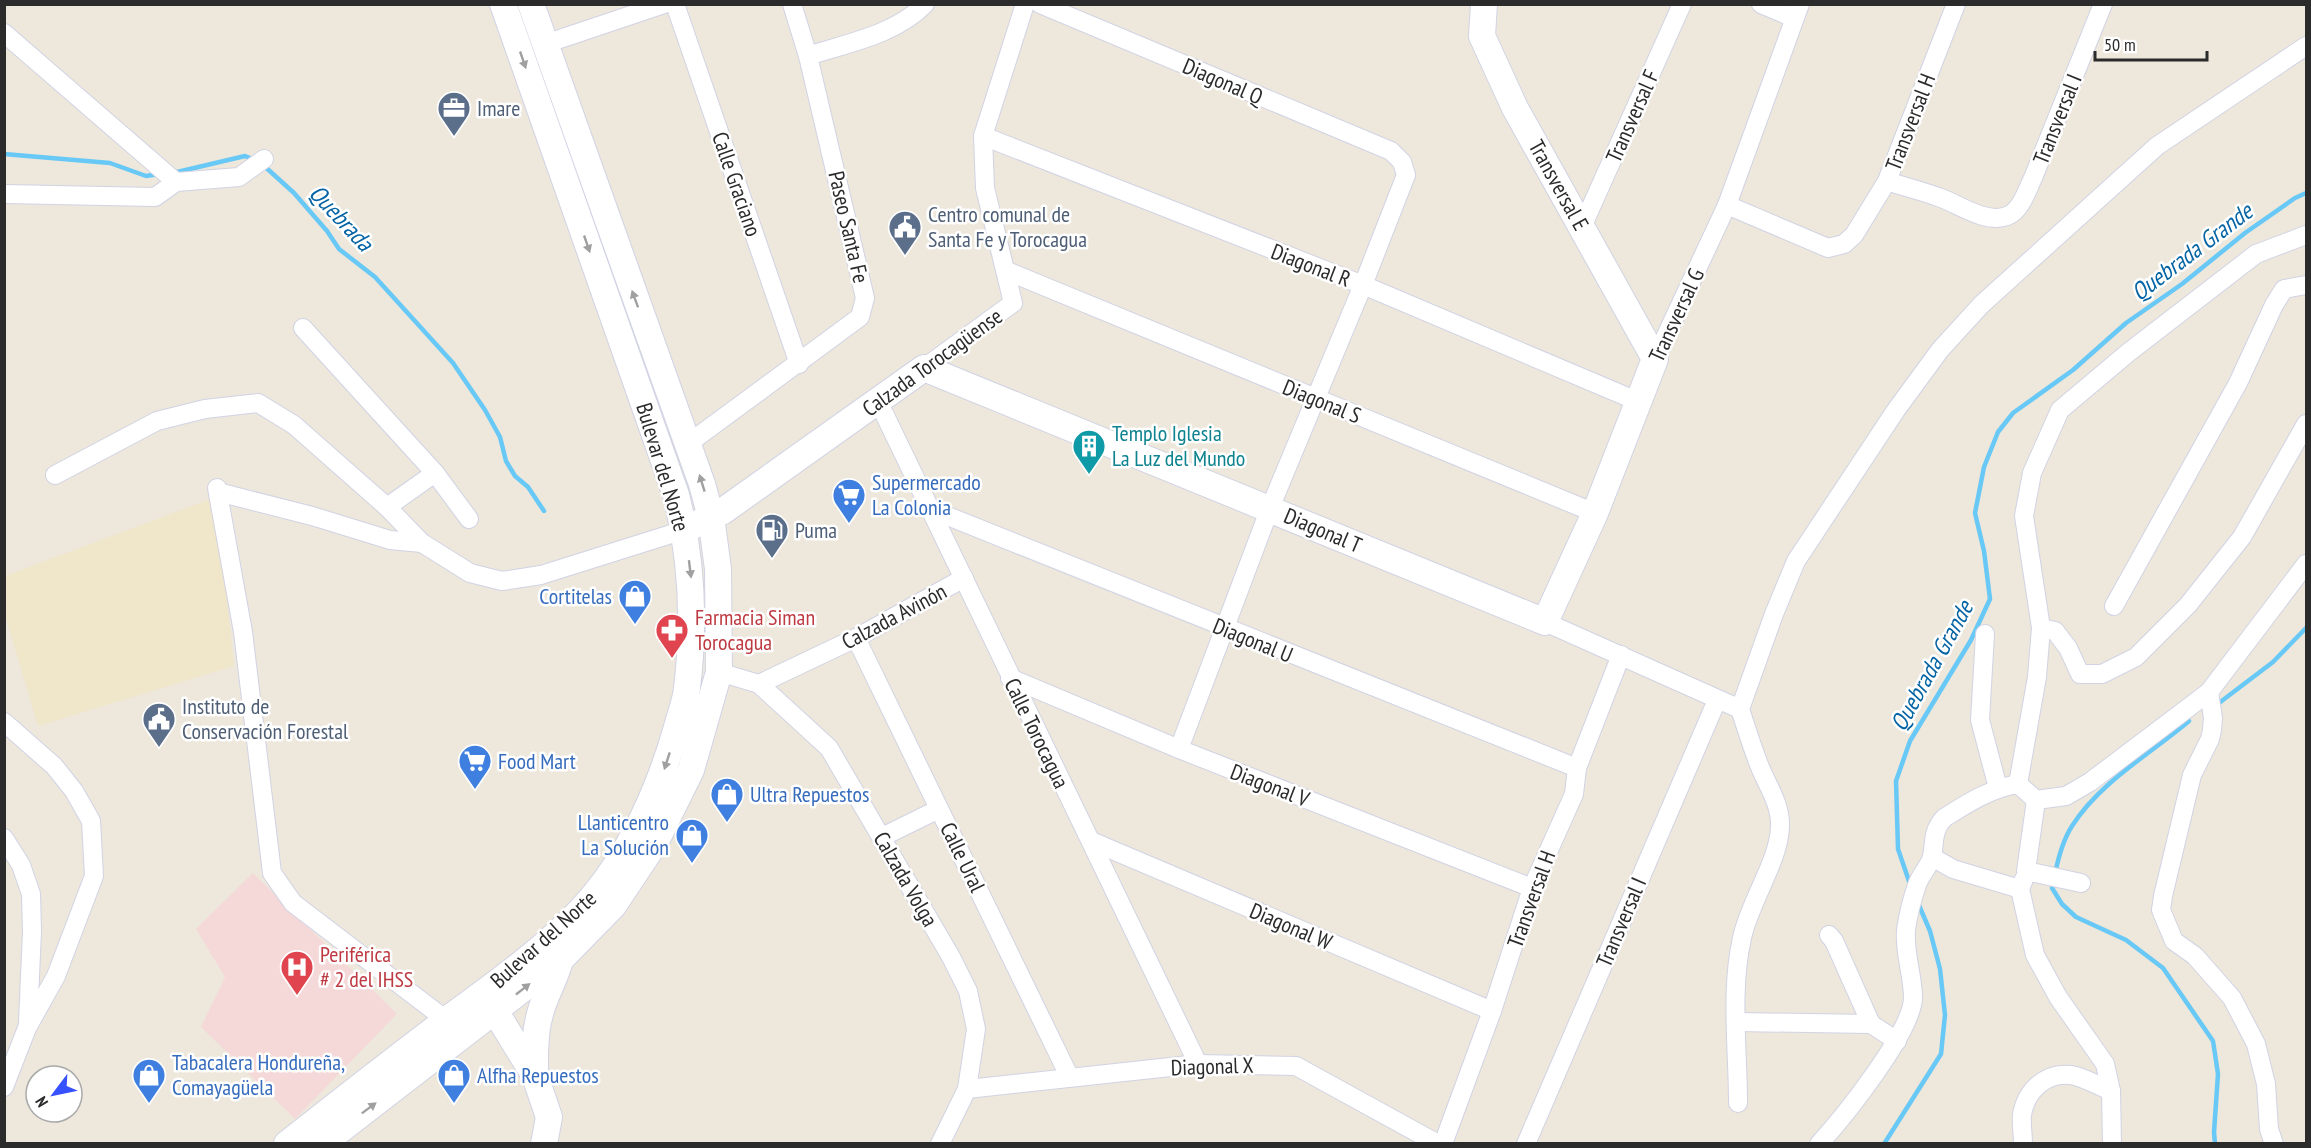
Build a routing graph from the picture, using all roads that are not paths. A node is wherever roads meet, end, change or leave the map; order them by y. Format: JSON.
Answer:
{"nodes":[{"id":1,"x":503,"y":4,"type":"edge"},
{"id":2,"x":531,"y":4,"type":"edge"},
{"id":3,"x":664,"y":4,"type":"edge"},
{"id":4,"x":675,"y":4,"type":"edge"},
{"id":5,"x":792,"y":4,"type":"edge"},
{"id":6,"x":925,"y":4,"type":"edge"},
{"id":7,"x":1025,"y":4,"type":"edge"},
{"id":8,"x":1040,"y":4,"type":"edge"},
{"id":9,"x":1484,"y":4,"type":"edge"},
{"id":10,"x":1682,"y":4,"type":"edge"},
{"id":11,"x":1761,"y":4,"type":"edge"},
{"id":12,"x":1956,"y":4,"type":"edge"},
{"id":13,"x":2103,"y":4,"type":"edge"},
{"id":14,"x":1797,"y":11,"type":"edge"},
{"id":15,"x":4,"y":33,"type":"edge"},
{"id":16,"x":545,"y":44,"type":"junction"},
{"id":17,"x":2307,"y":46,"type":"edge"},
{"id":18,"x":808,"y":56,"type":"junction"},
{"id":19,"x":983,"y":136,"type":"junction"},
{"id":20,"x":260,"y":163,"type":"dead end"},
{"id":21,"x":168,"y":176,"type":"junction"},
{"id":22,"x":1887,"y":181,"type":"junction"},
{"id":23,"x":4,"y":194,"type":"edge"},
{"id":24,"x":1726,"y":205,"type":"junction"},
{"id":25,"x":1582,"y":227,"type":"junction"},
{"id":26,"x":2307,"y":235,"type":"edge"},
{"id":27,"x":1007,"y":271,"type":"junction"},
{"id":28,"x":1363,"y":285,"type":"junction"},
{"id":29,"x":2307,"y":285,"type":"edge"},
{"id":30,"x":1049,"y":288,"type":"junction"},
{"id":31,"x":1013,"y":303,"type":"junction"},
{"id":32,"x":303,"y":328,"type":"dead end"},
{"id":33,"x":1655,"y":359,"type":"junction"},
{"id":34,"x":798,"y":364,"type":"junction"},
{"id":35,"x":924,"y":368,"type":"junction"},
{"id":36,"x":1315,"y":399,"type":"junction"},
{"id":37,"x":878,"y":401,"type":"junction"},
{"id":38,"x":1637,"y":401,"type":"junction"},
{"id":39,"x":2307,"y":424,"type":"edge"},
{"id":40,"x":689,"y":443,"type":"junction"},
{"id":41,"x":435,"y":473,"type":"junction"},
{"id":42,"x":55,"y":475,"type":"dead end"},
{"id":43,"x":387,"y":507,"type":"junction"},
{"id":44,"x":1270,"y":508,"type":"junction"},
{"id":45,"x":930,"y":509,"type":"junction"},
{"id":46,"x":1595,"y":513,"type":"junction"},
{"id":47,"x":711,"y":517,"type":"junction"},
{"id":48,"x":470,"y":519,"type":"dead end"},
{"id":49,"x":684,"y":530,"type":"junction"},
{"id":50,"x":422,"y":543,"type":"junction"},
{"id":51,"x":2307,"y":564,"type":"edge"},
{"id":52,"x":964,"y":578,"type":"junction"},
{"id":53,"x":2114,"y":606,"type":"dead end"},
{"id":54,"x":1545,"y":622,"type":"junction"},
{"id":55,"x":1223,"y":628,"type":"junction"},
{"id":56,"x":2041,"y":628,"type":"junction"},
{"id":57,"x":1985,"y":634,"type":"dead end"},
{"id":58,"x":856,"y":638,"type":"junction"},
{"id":59,"x":1621,"y":655,"type":"junction"},
{"id":60,"x":719,"y":672,"type":"junction"},
{"id":61,"x":1010,"y":678,"type":"junction"},
{"id":62,"x":759,"y":684,"type":"junction"},
{"id":63,"x":2209,"y":692,"type":"junction"},
{"id":64,"x":1717,"y":700,"type":"junction"},
{"id":65,"x":1740,"y":710,"type":"junction"},
{"id":66,"x":4,"y":722,"type":"edge"},
{"id":67,"x":1179,"y":749,"type":"junction"},
{"id":68,"x":1577,"y":768,"type":"junction"},
{"id":69,"x":2018,"y":784,"type":"junction"},
{"id":70,"x":1998,"y":788,"type":"junction"},
{"id":71,"x":2036,"y":800,"type":"junction"},
{"id":72,"x":939,"y":808,"type":"junction"},
{"id":73,"x":882,"y":837,"type":"junction"},
{"id":74,"x":4,"y":838,"type":"edge"},
{"id":75,"x":1090,"y":841,"type":"junction"},
{"id":76,"x":1932,"y":857,"type":"junction"},
{"id":77,"x":2026,"y":871,"type":"junction"},
{"id":78,"x":2081,"y":883,"type":"dead end"},
{"id":79,"x":1532,"y":888,"type":"junction"},
{"id":80,"x":2020,"y":889,"type":"junction"},
{"id":81,"x":1829,"y":935,"type":"dead end"},
{"id":82,"x":560,"y":960,"type":"junction"},
{"id":83,"x":490,"y":1002,"type":"junction"},
{"id":84,"x":1492,"y":1011,"type":"junction"},
{"id":85,"x":1737,"y":1022,"type":"junction"},
{"id":86,"x":1871,"y":1024,"type":"junction"},
{"id":87,"x":27,"y":1028,"type":"junction"},
{"id":88,"x":455,"y":1028,"type":"junction"},
{"id":89,"x":1897,"y":1041,"type":"junction"},
{"id":90,"x":1198,"y":1064,"type":"junction"},
{"id":91,"x":535,"y":1076,"type":"junction"},
{"id":92,"x":1069,"y":1076,"type":"junction"},
{"id":93,"x":4,"y":1087,"type":"edge"},
{"id":94,"x":967,"y":1089,"type":"junction"},
{"id":95,"x":2110,"y":1091,"type":"junction"},
{"id":96,"x":1738,"y":1103,"type":"dead end"},
{"id":97,"x":287,"y":1143,"type":"edge"},
{"id":98,"x":322,"y":1143,"type":"edge"},
{"id":99,"x":544,"y":1143,"type":"edge"},
{"id":100,"x":940,"y":1143,"type":"edge"},
{"id":101,"x":1438,"y":1143,"type":"edge"},
{"id":102,"x":1443,"y":1143,"type":"edge"},
{"id":103,"x":1526,"y":1143,"type":"edge"},
{"id":104,"x":1819,"y":1143,"type":"edge"},
{"id":105,"x":2023,"y":1143,"type":"edge"},
{"id":106,"x":2112,"y":1143,"type":"edge"},
{"id":107,"x":2274,"y":1143,"type":"edge"}],
"edges":[{"from":1,"to":49,"type":"main road","name":"Bulevar del Norte","one_way":true},
{"from":2,"to":16,"type":"main road","name":"Bulevar del Norte"},
{"from":3,"to":16,"type":"street"},
{"from":4,"to":34,"type":"street","name":"Calle Graciano"},
{"from":5,"to":18,"type":"street","name":"Paseo Santa Fe"},
{"from":6,"to":18,"type":"street"},
{"from":7,"to":19,"type":"street","name":"Calzada Torocagüense"},
{"from":8,"to":28,"type":"street","name":"Diagonal Q"},
{"from":9,"to":25,"type":"main road","name":"Transversal E"},
{"from":10,"to":25,"type":"street","name":"Transversal F"},
{"from":11,"to":14,"type":"street"},
{"from":12,"to":22,"type":"street","name":"Transversal H"},
{"from":13,"to":22,"type":"street","name":"Transversal I"},
{"from":14,"to":24,"type":"street","name":"Transversal G"},
{"from":15,"to":21,"type":"street"},
{"from":40,"to":16,"type":"main road","name":"Bulevar del Norte","one_way":true},
{"from":17,"to":65,"type":"street"},
{"from":18,"to":34,"type":"street","name":"Paseo Santa Fe"},
{"from":19,"to":27,"type":"street","name":"Calzada Torocagüense"},
{"from":19,"to":28,"type":"street","name":"Diagonal R"},
{"from":20,"to":21,"type":"street"},
{"from":21,"to":23,"type":"street"},
{"from":22,"to":24,"type":"street","name":"Transversal H"},
{"from":24,"to":33,"type":"street","name":"Transversal G"},
{"from":25,"to":33,"type":"main road","name":"Transversal E"},
{"from":26,"to":56,"type":"street"},
{"from":27,"to":30,"type":"street","name":"Diagonal S"},
{"from":27,"to":31,"type":"street","name":"Calzada Torocagüense"},
{"from":28,"to":36,"type":"street"},
{"from":28,"to":38,"type":"street","name":"Diagonal R"},
{"from":29,"to":53,"type":"street"},
{"from":30,"to":31,"type":"street"},
{"from":30,"to":36,"type":"street","name":"Diagonal S"},
{"from":31,"to":35,"type":"street","name":"Calzada Torocagüense"},
{"from":32,"to":41,"type":"street"},
{"from":33,"to":38,"type":"main road","name":"Transversal G"},
{"from":34,"to":40,"type":"street","name":"Paseo Santa Fe"},
{"from":35,"to":37,"type":"main road","name":"Calzada Torocagüense"},
{"from":35,"to":44,"type":"main road","name":"Diagonal T"},
{"from":36,"to":44,"type":"street"},
{"from":36,"to":46,"type":"street","name":"Diagonal S"},
{"from":37,"to":45,"type":"street","name":"Calle Torocagua"},
{"from":37,"to":47,"type":"main road","name":"Calzada Torocagüense"},
{"from":38,"to":46,"type":"main road","name":"Transversal G"},
{"from":39,"to":56,"type":"street"},
{"from":47,"to":40,"type":"main road","name":"Bulevar del Norte","one_way":true},
{"from":41,"to":43,"type":"street"},
{"from":41,"to":48,"type":"street"},
{"from":42,"to":43,"type":"street"},
{"from":43,"to":50,"type":"street"},
{"from":44,"to":54,"type":"main road","name":"Diagonal T"},
{"from":44,"to":55,"type":"street"},
{"from":45,"to":52,"type":"street","name":"Calle Torocagua"},
{"from":45,"to":55,"type":"street","name":"Diagonal U"},
{"from":46,"to":54,"type":"main road","name":"Transversal G"},
{"from":47,"to":49,"type":"main road","name":"Calzada Torocagüense"},
{"from":47,"to":60,"type":"main road","name":"Bulevar del Norte"},
{"from":49,"to":50,"type":"street"},
{"from":49,"to":83,"type":"main road","name":"Bulevar del Norte","one_way":true},
{"from":50,"to":88,"type":"street"},
{"from":51,"to":63,"type":"street"},
{"from":52,"to":58,"type":"street","name":"Calzada Avinón"},
{"from":52,"to":61,"type":"street","name":"Calle Torocagua"},
{"from":54,"to":59,"type":"street","name":"Diagonal T"},
{"from":55,"to":67,"type":"street"},
{"from":55,"to":68,"type":"street","name":"Diagonal U"},
{"from":56,"to":69,"type":"street"},
{"from":57,"to":70,"type":"street"},
{"from":58,"to":62,"type":"street","name":"Calzada Avinón"},
{"from":58,"to":72,"type":"street","name":"Calle Ural"},
{"from":59,"to":64,"type":"street","name":"Diagonal T"},
{"from":59,"to":68,"type":"street","name":"Transversal H"},
{"from":60,"to":62,"type":"street","name":"Calzada Volga"},
{"from":60,"to":82,"type":"main road","name":"Bulevar del Norte"},
{"from":61,"to":67,"type":"street","name":"Diagonal V"},
{"from":61,"to":75,"type":"street","name":"Calle Torocagua"},
{"from":62,"to":73,"type":"street","name":"Calzada Volga"},
{"from":63,"to":71,"type":"street"},
{"from":63,"to":107,"type":"street"},
{"from":64,"to":65,"type":"street","name":"Diagonal T"},
{"from":64,"to":103,"type":"street","name":"Transversal I"},
{"from":65,"to":85,"type":"street"},
{"from":66,"to":87,"type":"street"},
{"from":67,"to":79,"type":"street","name":"Diagonal V"},
{"from":68,"to":79,"type":"street","name":"Transversal H"},
{"from":69,"to":70,"type":"street"},
{"from":69,"to":71,"type":"street"},
{"from":70,"to":76,"type":"street"},
{"from":71,"to":77,"type":"street"},
{"from":72,"to":73,"type":"street"},
{"from":72,"to":92,"type":"street","name":"Calle Ural"},
{"from":73,"to":94,"type":"street","name":"Calzada Volga"},
{"from":74,"to":87,"type":"street"},
{"from":75,"to":84,"type":"street","name":"Diagonal W"},
{"from":75,"to":90,"type":"street","name":"Calle Torocagua"},
{"from":76,"to":80,"type":"street"},
{"from":76,"to":89,"type":"street"},
{"from":77,"to":78,"type":"street"},
{"from":77,"to":80,"type":"street"},
{"from":79,"to":84,"type":"street","name":"Transversal H"},
{"from":80,"to":95,"type":"street"},
{"from":81,"to":86,"type":"street"},
{"from":83,"to":82,"type":"main road","name":"Bulevar del Norte","one_way":true},
{"from":82,"to":91,"type":"main road"},
{"from":83,"to":88,"type":"main road","name":"Bulevar del Norte"},
{"from":83,"to":91,"type":"main road"},
{"from":84,"to":102,"type":"street","name":"Transversal H"},
{"from":85,"to":86,"type":"street"},
{"from":85,"to":96,"type":"street"},
{"from":86,"to":89,"type":"street"},
{"from":87,"to":93,"type":"street"},
{"from":88,"to":97,"type":"main road","name":"Bulevar del Norte"},
{"from":98,"to":88,"type":"main road","name":"Bulevar del Norte","one_way":true},
{"from":89,"to":104,"type":"street"},
{"from":90,"to":92,"type":"street","name":"Diagonal X"},
{"from":90,"to":101,"type":"street","name":"Diagonal X"},
{"from":91,"to":99,"type":"main road"},
{"from":92,"to":94,"type":"street","name":"Diagonal X"},
{"from":94,"to":100,"type":"street","name":"Calzada Volga"},
{"from":95,"to":105,"type":"street"},
{"from":95,"to":106,"type":"street"}]}
